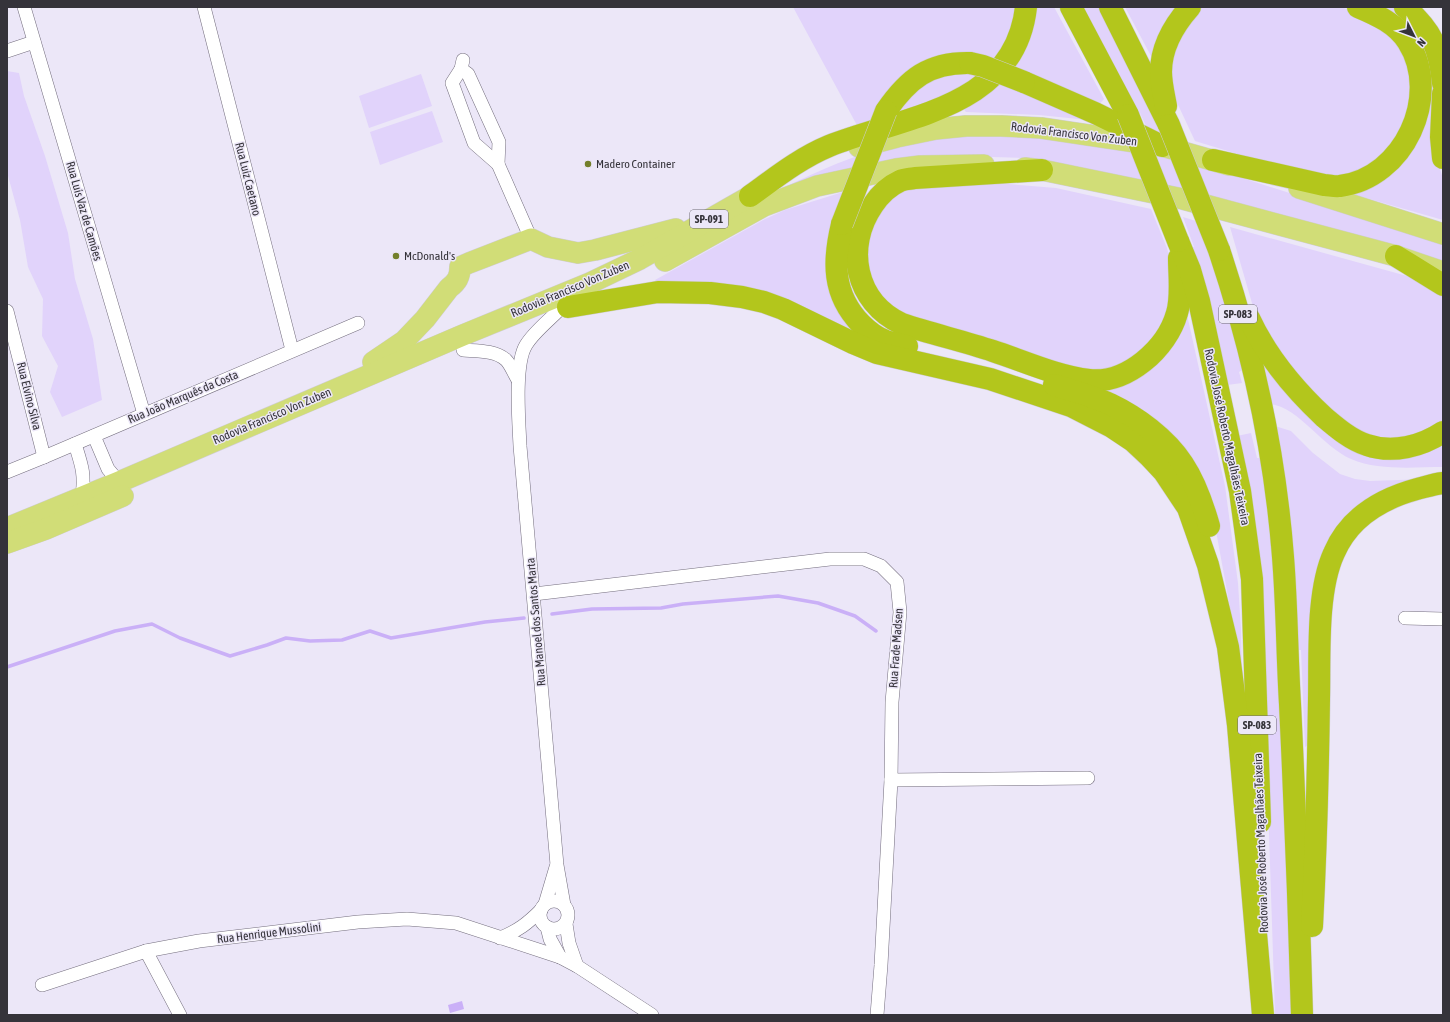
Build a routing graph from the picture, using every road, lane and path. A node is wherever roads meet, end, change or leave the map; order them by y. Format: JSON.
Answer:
{"nodes":[{"id":1,"x":24,"y":7,"type":"edge"},
{"id":2,"x":204,"y":7,"type":"edge"},
{"id":3,"x":1026,"y":7,"type":"edge"},
{"id":4,"x":1071,"y":7,"type":"edge"},
{"id":5,"x":1110,"y":7,"type":"edge"},
{"id":6,"x":1190,"y":7,"type":"edge"},
{"id":7,"x":1358,"y":7,"type":"edge"},
{"id":8,"x":1405,"y":7,"type":"edge"},
{"id":9,"x":34,"y":42,"type":"junction"},
{"id":10,"x":7,"y":51,"type":"edge"},
{"id":11,"x":1443,"y":83,"type":"edge"},
{"id":12,"x":1443,"y":94,"type":"edge"},
{"id":13,"x":1169,"y":125,"type":"junction"},
{"id":14,"x":1162,"y":146,"type":"junction"},
{"id":15,"x":1443,"y":158,"type":"edge"},
{"id":16,"x":1212,"y":160,"type":"junction"},
{"id":17,"x":498,"y":164,"type":"junction"},
{"id":18,"x":1042,"y":170,"type":"junction"},
{"id":19,"x":750,"y":196,"type":"junction"},
{"id":20,"x":711,"y":218,"type":"junction"},
{"id":21,"x":1443,"y":234,"type":"edge"},
{"id":22,"x":531,"y":239,"type":"junction"},
{"id":23,"x":1178,"y":241,"type":"junction"},
{"id":24,"x":1396,"y":256,"type":"junction"},
{"id":25,"x":1221,"y":257,"type":"junction"},
{"id":26,"x":1443,"y":272,"type":"edge"},
{"id":27,"x":1443,"y":285,"type":"edge"},
{"id":28,"x":563,"y":309,"type":"junction"},
{"id":29,"x":7,"y":311,"type":"edge"},
{"id":30,"x":358,"y":323,"type":"dead end"},
{"id":31,"x":292,"y":350,"type":"junction"},
{"id":32,"x":463,"y":350,"type":"junction"},
{"id":33,"x":518,"y":380,"type":"junction"},
{"id":34,"x":295,"y":406,"type":"junction"},
{"id":35,"x":144,"y":414,"type":"junction"},
{"id":36,"x":1443,"y":432,"type":"edge"},
{"id":37,"x":94,"y":436,"type":"junction"},
{"id":38,"x":75,"y":444,"type":"junction"},
{"id":39,"x":44,"y":457,"type":"junction"},
{"id":40,"x":7,"y":472,"type":"edge"},
{"id":41,"x":119,"y":482,"type":"junction"},
{"id":42,"x":1443,"y":483,"type":"edge"},
{"id":43,"x":82,"y":497,"type":"junction"},
{"id":44,"x":7,"y":528,"type":"edge"},
{"id":45,"x":7,"y":543,"type":"edge"},
{"id":46,"x":534,"y":594,"type":"junction"},
{"id":47,"x":1405,"y":618,"type":"dead end"},
{"id":48,"x":1443,"y":619,"type":"edge"},
{"id":49,"x":1228,"y":648,"type":"junction"},
{"id":50,"x":1088,"y":778,"type":"dead end"},
{"id":51,"x":891,"y":780,"type":"junction"},
{"id":52,"x":557,"y":865,"type":"junction"},
{"id":53,"x":564,"y":905,"type":"junction"},
{"id":54,"x":543,"y":907,"type":"junction"},
{"id":55,"x":566,"y":924,"type":"junction"},
{"id":56,"x":549,"y":933,"type":"junction"},
{"id":57,"x":500,"y":938,"type":"junction"},
{"id":58,"x":524,"y":946,"type":"junction"},
{"id":59,"x":146,"y":950,"type":"junction"},
{"id":60,"x":560,"y":957,"type":"junction"},
{"id":61,"x":577,"y":966,"type":"junction"},
{"id":62,"x":42,"y":985,"type":"dead end"},
{"id":63,"x":180,"y":1015,"type":"edge"},
{"id":64,"x":652,"y":1015,"type":"edge"},
{"id":65,"x":877,"y":1015,"type":"edge"},
{"id":66,"x":1263,"y":1015,"type":"edge"},
{"id":67,"x":1267,"y":1015,"type":"edge"},
{"id":68,"x":1302,"y":1015,"type":"edge"},
{"id":69,"x":1308,"y":1015,"type":"edge"}],
"edges":[{"from":1,"to":9,"type":"street","name":"Rua Luís Vaz de Camões"},
{"from":2,"to":31,"type":"street","name":"Rua Luiz Caetano"},
{"from":3,"to":19,"type":"highway"},
{"from":4,"to":23,"type":"highway","name":"Rodovia José Roberto Magalhães Teixeira","number":"SP-083","bridge":true},
{"from":5,"to":13,"type":"highway","number":"SP-083"},
{"from":6,"to":13,"type":"highway"},
{"from":7,"to":16,"type":"highway"},
{"from":8,"to":11,"type":"highway"},
{"from":9,"to":10,"type":"street"},
{"from":9,"to":35,"type":"street","name":"Rua Luís Vaz de Camões"},
{"from":12,"to":15,"type":"highway"},
{"from":13,"to":25,"type":"highway","number":"SP-083","bridge":true},
{"from":14,"to":16,"type":"main road","name":"Rodovia Francisco Von Zuben","number":"SP-091"},
{"from":14,"to":19,"type":"main road","name":"Rodovia Francisco Von Zuben","number":"SP-091"},
{"from":14,"to":49,"type":"highway","bridge":true},
{"from":16,"to":21,"type":"main road","name":"Rodovia Francisco Von Zuben","number":"SP-091"},
{"from":17,"to":17,"type":"street"},
{"from":17,"to":22,"type":"street"},
{"from":18,"to":23,"type":"highway"},
{"from":18,"to":24,"type":"main road","name":"Rodovia Francisco Von Zuben","number":"SP-091"},
{"from":18,"to":28,"type":"main road","name":"Rodovia Francisco Von Zuben","number":"SP-091"},
{"from":19,"to":20,"type":"main road","name":"Rodovia Francisco Von Zuben","number":"SP-091"},
{"from":20,"to":22,"type":"main road"},
{"from":20,"to":34,"type":"main road","name":"Rodovia Francisco Von Zuben","number":"SP-091"},
{"from":22,"to":34,"type":"main road"},
{"from":23,"to":67,"type":"highway","name":"Rodovia José Roberto Magalhães Teixeira","number":"SP-083"},
{"from":24,"to":26,"type":"main road","name":"Rodovia Francisco Von Zuben","number":"SP-091"},
{"from":24,"to":27,"type":"highway"},
{"from":25,"to":36,"type":"highway"},
{"from":25,"to":68,"type":"highway","number":"SP-083"},
{"from":28,"to":32,"type":"main road","name":"Rodovia Francisco Von Zuben","number":"SP-091"},
{"from":28,"to":33,"type":"street","name":"Rua Manoel dos Santos Marta"},
{"from":28,"to":49,"type":"highway"},
{"from":29,"to":39,"type":"street","name":"Rua Elvino Silva"},
{"from":30,"to":31,"type":"street","name":"Rua João Marquês da Costa"},
{"from":31,"to":35,"type":"street","name":"Rua João Marquês da Costa"},
{"from":32,"to":33,"type":"street"},
{"from":32,"to":45,"type":"main road","name":"Rodovia Francisco Von Zuben","number":"SP-091"},
{"from":33,"to":46,"type":"street","name":"Rua Manoel dos Santos Marta"},
{"from":34,"to":41,"type":"main road","name":"Rodovia Francisco Von Zuben","number":"SP-091"},
{"from":35,"to":37,"type":"street","name":"Rua João Marquês da Costa"},
{"from":37,"to":38,"type":"street","name":"Rua João Marquês da Costa"},
{"from":37,"to":41,"type":"street"},
{"from":38,"to":39,"type":"street","name":"Rua João Marquês da Costa"},
{"from":38,"to":43,"type":"street"},
{"from":39,"to":40,"type":"street","name":"Rua João Marquês da Costa"},
{"from":41,"to":43,"type":"main road","name":"Rodovia Francisco Von Zuben","number":"SP-091"},
{"from":42,"to":69,"type":"highway"},
{"from":43,"to":44,"type":"main road","name":"Rodovia Francisco Von Zuben","number":"SP-091"},
{"from":46,"to":51,"type":"street","name":"Rua Frade Madsen"},
{"from":46,"to":52,"type":"street","name":"Rua Manoel dos Santos Marta"},
{"from":47,"to":48,"type":"street"},
{"from":49,"to":66,"type":"highway"},
{"from":50,"to":51,"type":"street"},
{"from":51,"to":65,"type":"street","name":"Rua Frade Madsen"},
{"from":52,"to":53,"type":"street","name":"Rua Manoel dos Santos Marta"},
{"from":52,"to":54,"type":"street","name":"Rua Manoel dos Santos Marta"},
{"from":53,"to":54,"type":"street"},
{"from":53,"to":55,"type":"street"},
{"from":54,"to":56,"type":"street"},
{"from":54,"to":57,"type":"street"},
{"from":55,"to":56,"type":"street"},
{"from":55,"to":61,"type":"street"},
{"from":56,"to":58,"type":"street"},
{"from":56,"to":60,"type":"street"},
{"from":57,"to":58,"type":"street","name":"Rua Henrique Mussolini"},
{"from":57,"to":59,"type":"street","name":"Rua Henrique Mussolini"},
{"from":58,"to":60,"type":"street","name":"Rua Henrique Mussolini"},
{"from":59,"to":62,"type":"street","name":"Rua Henrique Mussolini"},
{"from":59,"to":63,"type":"street"},
{"from":60,"to":61,"type":"street","name":"Rua Henrique Mussolini"},
{"from":61,"to":64,"type":"street","name":"Rua Henrique Mussolini"}]}
